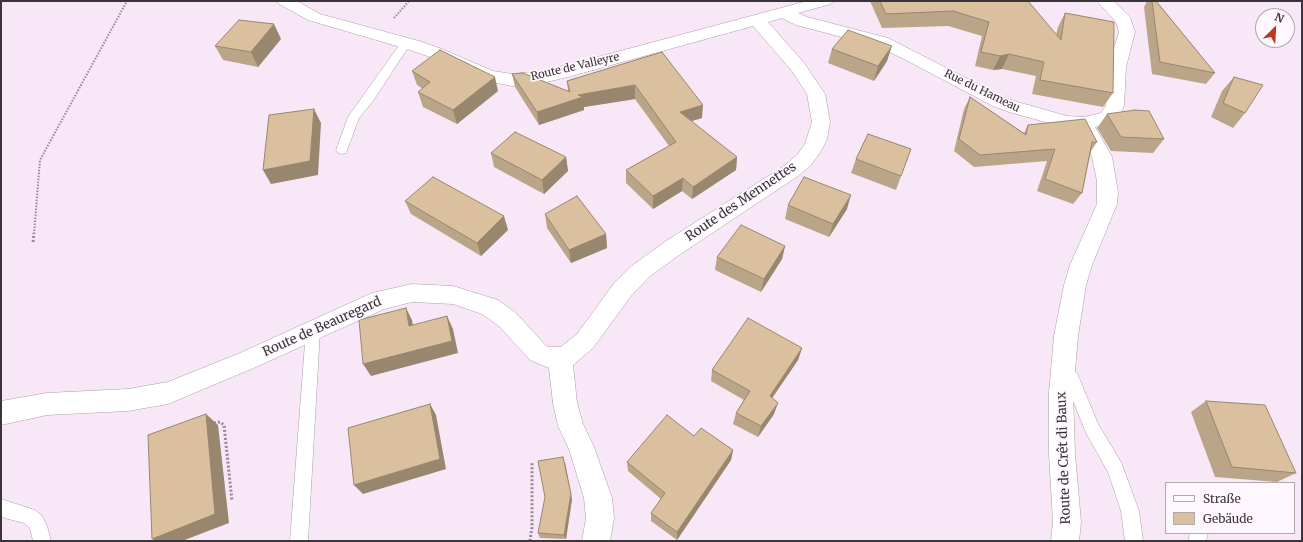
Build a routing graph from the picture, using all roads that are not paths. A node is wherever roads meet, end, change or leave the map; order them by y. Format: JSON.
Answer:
{"nodes":[{"id":1,"x":285,"y":1,"type":"edge"},
{"id":2,"x":825,"y":1,"type":"edge"},
{"id":3,"x":1106,"y":1,"type":"edge"},
{"id":4,"x":784,"y":13,"type":"junction"},
{"id":5,"x":757,"y":20,"type":"junction"},
{"id":6,"x":406,"y":43,"type":"junction"},
{"id":7,"x":1084,"y":123,"type":"junction"},
{"id":8,"x":342,"y":150,"type":"dead end"},
{"id":9,"x":313,"y":330,"type":"junction"},
{"id":10,"x":560,"y":358,"type":"junction"},
{"id":11,"x":1063,"y":372,"type":"junction"},
{"id":12,"x":1,"y":413,"type":"edge"},
{"id":13,"x":1,"y":508,"type":"edge"},
{"id":14,"x":42,"y":541,"type":"edge"},
{"id":15,"x":299,"y":541,"type":"edge"},
{"id":16,"x":596,"y":541,"type":"edge"},
{"id":17,"x":1065,"y":541,"type":"edge"},
{"id":18,"x":1134,"y":541,"type":"edge"}],
"edges":[{"from":1,"to":6,"type":"street","name":"Route de Valleyre"},
{"from":2,"to":4,"type":"street","name":"Route de Valleyre"},
{"from":3,"to":7,"type":"street","name":"Rue du Hameau"},
{"from":4,"to":5,"type":"street","name":"Route de Valleyre"},
{"from":4,"to":7,"type":"street","name":"Rue du Hameau"},
{"from":5,"to":6,"type":"street","name":"Route de Valleyre"},
{"from":5,"to":10,"type":"street","name":"Route des Mennettes"},
{"from":6,"to":8,"type":"lane"},
{"from":7,"to":11,"type":"street","name":"Route de Crêt di Baux"},
{"from":9,"to":10,"type":"street","name":"Route de Beauregard"},
{"from":9,"to":12,"type":"street","name":"Route de Beauregard"},
{"from":9,"to":15,"type":"lane"},
{"from":10,"to":16,"type":"street"},
{"from":11,"to":17,"type":"street","name":"Route de Crêt di Baux"},
{"from":11,"to":18,"type":"lane"},
{"from":13,"to":14,"type":"lane"}]}
